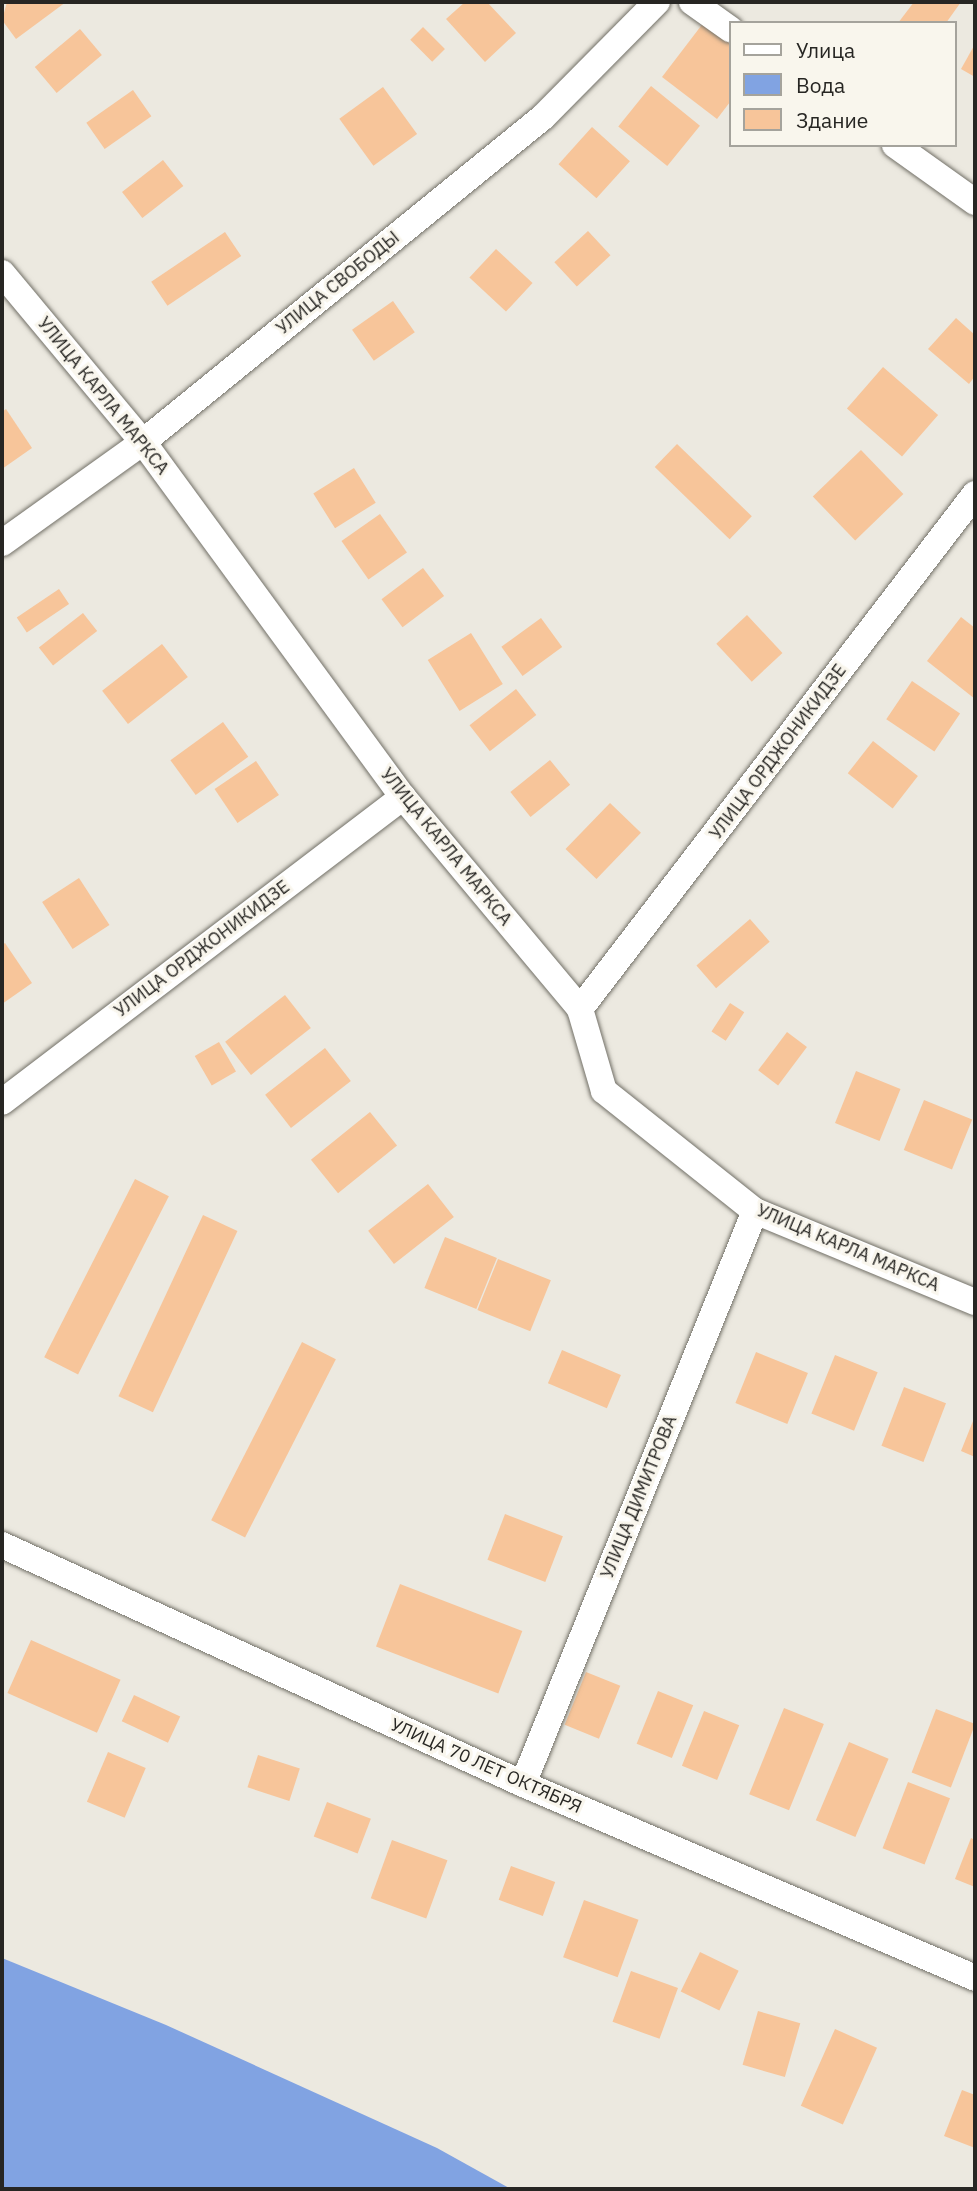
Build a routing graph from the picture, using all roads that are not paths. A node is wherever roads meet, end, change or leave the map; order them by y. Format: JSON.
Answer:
{"nodes":[{"id":1,"x":657,"y":2,"type":"edge"},
{"id":2,"x":692,"y":2,"type":"edge"},
{"id":3,"x":729,"y":28,"type":"edge"},
{"id":4,"x":898,"y":147,"type":"edge"},
{"id":5,"x":975,"y":202,"type":"edge"},
{"id":6,"x":2,"y":272,"type":"edge"},
{"id":7,"x":144,"y":442,"type":"junction"},
{"id":8,"x":975,"y":494,"type":"edge"},
{"id":9,"x":2,"y":543,"type":"edge"},
{"id":10,"x":403,"y":797,"type":"junction"},
{"id":11,"x":580,"y":1009,"type":"junction"},
{"id":12,"x":2,"y":1102,"type":"edge"},
{"id":13,"x":755,"y":1211,"type":"junction"},
{"id":14,"x":975,"y":1302,"type":"edge"},
{"id":15,"x":2,"y":1545,"type":"edge"},
{"id":16,"x":523,"y":1784,"type":"junction"},
{"id":17,"x":975,"y":1978,"type":"edge"}],
"edges":[{"from":1,"to":7,"type":"street","name":"УЛИЦА СВОБОДЫ"},
{"from":2,"to":3,"type":"street"},
{"from":4,"to":5,"type":"street"},
{"from":6,"to":7,"type":"street","name":"УЛИЦА КАРЛА МАРКСА"},
{"from":7,"to":9,"type":"street","name":"УЛИЦА СВОБОДЫ"},
{"from":7,"to":10,"type":"street","name":"УЛИЦА КАРЛА МАРКСА"},
{"from":8,"to":11,"type":"street","name":"УЛИЦА ОРДЖОНИКИДЗЕ"},
{"from":10,"to":11,"type":"street","name":"УЛИЦА КАРЛА МАРКСА"},
{"from":10,"to":12,"type":"street","name":"УЛИЦА ОРДЖОНИКИДЗЕ"},
{"from":11,"to":13,"type":"street","name":"УЛИЦА КАРЛА МАРКСА"},
{"from":13,"to":14,"type":"street","name":"УЛИЦА КАРЛА МАРКСА"},
{"from":13,"to":16,"type":"street","name":"УЛИЦА ДИМИТРОВА"},
{"from":15,"to":16,"type":"street","name":"УЛИЦА 70 ЛЕТ ОКТЯБРЯ"},
{"from":16,"to":17,"type":"street","name":"УЛИЦА 70 ЛЕТ ОКТЯБРЯ"}]}
